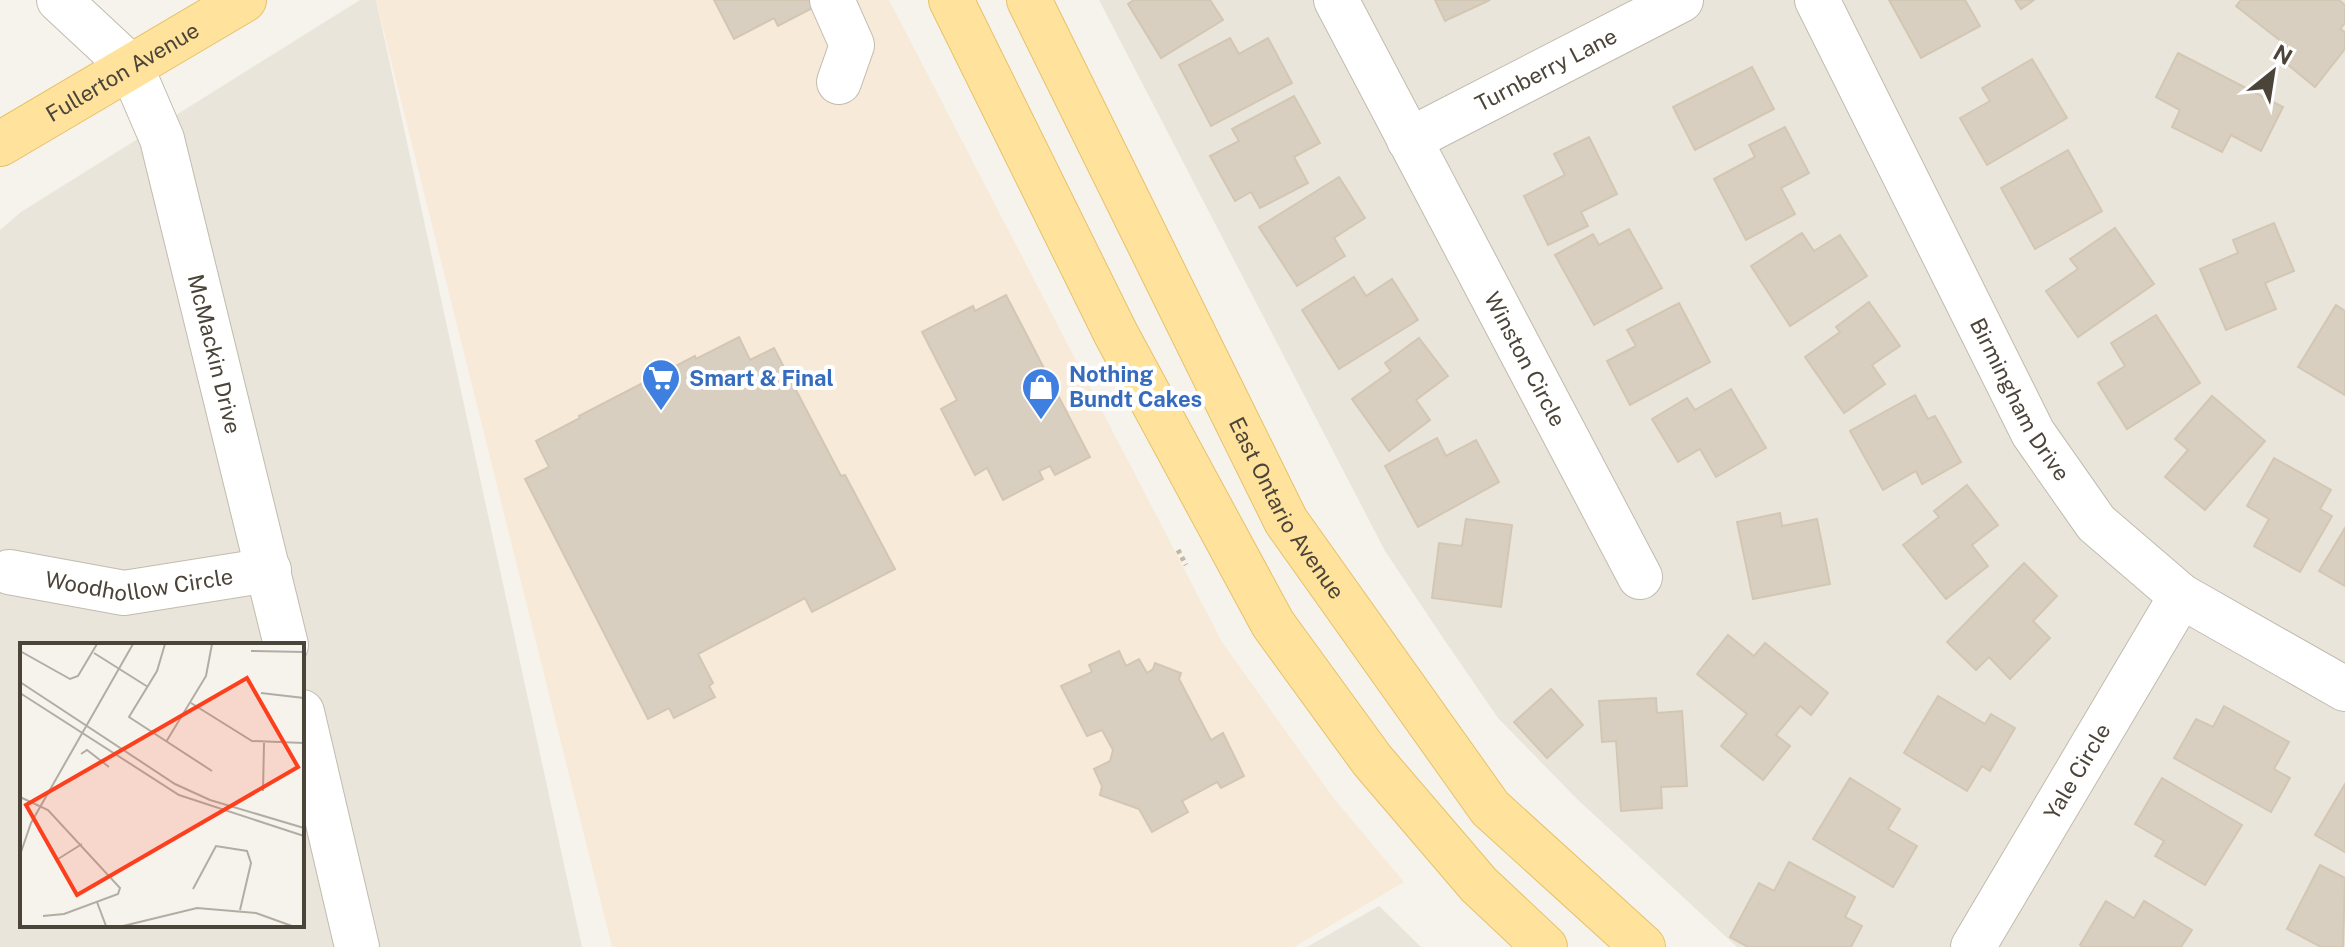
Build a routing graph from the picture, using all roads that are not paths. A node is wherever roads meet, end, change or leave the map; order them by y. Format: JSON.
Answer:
{"nodes":[{"id":1,"x":59,"y":0,"type":"edge"},
{"id":2,"x":244,"y":0,"type":"edge"},
{"id":3,"x":832,"y":0,"type":"edge"},
{"id":4,"x":951,"y":0,"type":"edge"},
{"id":5,"x":1029,"y":0,"type":"edge"},
{"id":6,"x":1336,"y":0,"type":"edge"},
{"id":7,"x":1681,"y":0,"type":"edge"},
{"id":8,"x":1817,"y":0,"type":"edge"},
{"id":9,"x":131,"y":67,"type":"junction"},
{"id":10,"x":839,"y":82,"type":"dead end"},
{"id":11,"x":1409,"y":140,"type":"junction"},
{"id":12,"x":0,"y":144,"type":"edge"},
{"id":13,"x":1216,"y":519,"type":"junction"},
{"id":14,"x":269,"y":570,"type":"junction"},
{"id":15,"x":9,"y":572,"type":"dead end"},
{"id":16,"x":1640,"y":577,"type":"dead end"},
{"id":17,"x":2181,"y":596,"type":"junction"},
{"id":18,"x":286,"y":643,"type":"edge"},
{"id":19,"x":2345,"y":689,"type":"edge"},
{"id":20,"x":304,"y":721,"type":"edge"},
{"id":21,"x":1490,"y":808,"type":"junction"},
{"id":22,"x":357,"y":947,"type":"edge"},
{"id":23,"x":1545,"y":947,"type":"edge"},
{"id":24,"x":1643,"y":947,"type":"edge"},
{"id":25,"x":1973,"y":947,"type":"edge"}],
"edges":[{"from":1,"to":9,"type":"street"},
{"from":2,"to":9,"type":"main road","name":"Fullerton Avenue"},
{"from":3,"to":10,"type":"street"},
{"from":4,"to":13,"type":"main road"},
{"from":5,"to":21,"type":"main road","name":"East Ontario Avenue"},
{"from":6,"to":11,"type":"street","name":"Winston Circle"},
{"from":7,"to":11,"type":"street","name":"Turnberry Lane"},
{"from":8,"to":17,"type":"street","name":"Birmingham Drive"},
{"from":9,"to":12,"type":"main road","name":"Fullerton Avenue"},
{"from":9,"to":14,"type":"street","name":"McMackin Drive"},
{"from":11,"to":16,"type":"street","name":"Winston Circle"},
{"from":13,"to":21,"type":"main road"},
{"from":13,"to":23,"type":"main road"},
{"from":14,"to":15,"type":"street","name":"Woodhollow Circle"},
{"from":14,"to":18,"type":"street","name":"McMackin Drive"},
{"from":17,"to":19,"type":"street","name":"Birmingham Drive"},
{"from":17,"to":25,"type":"street","name":"Yale Circle"},
{"from":20,"to":22,"type":"street"},
{"from":21,"to":24,"type":"main road","name":"East Ontario Avenue"}]}
